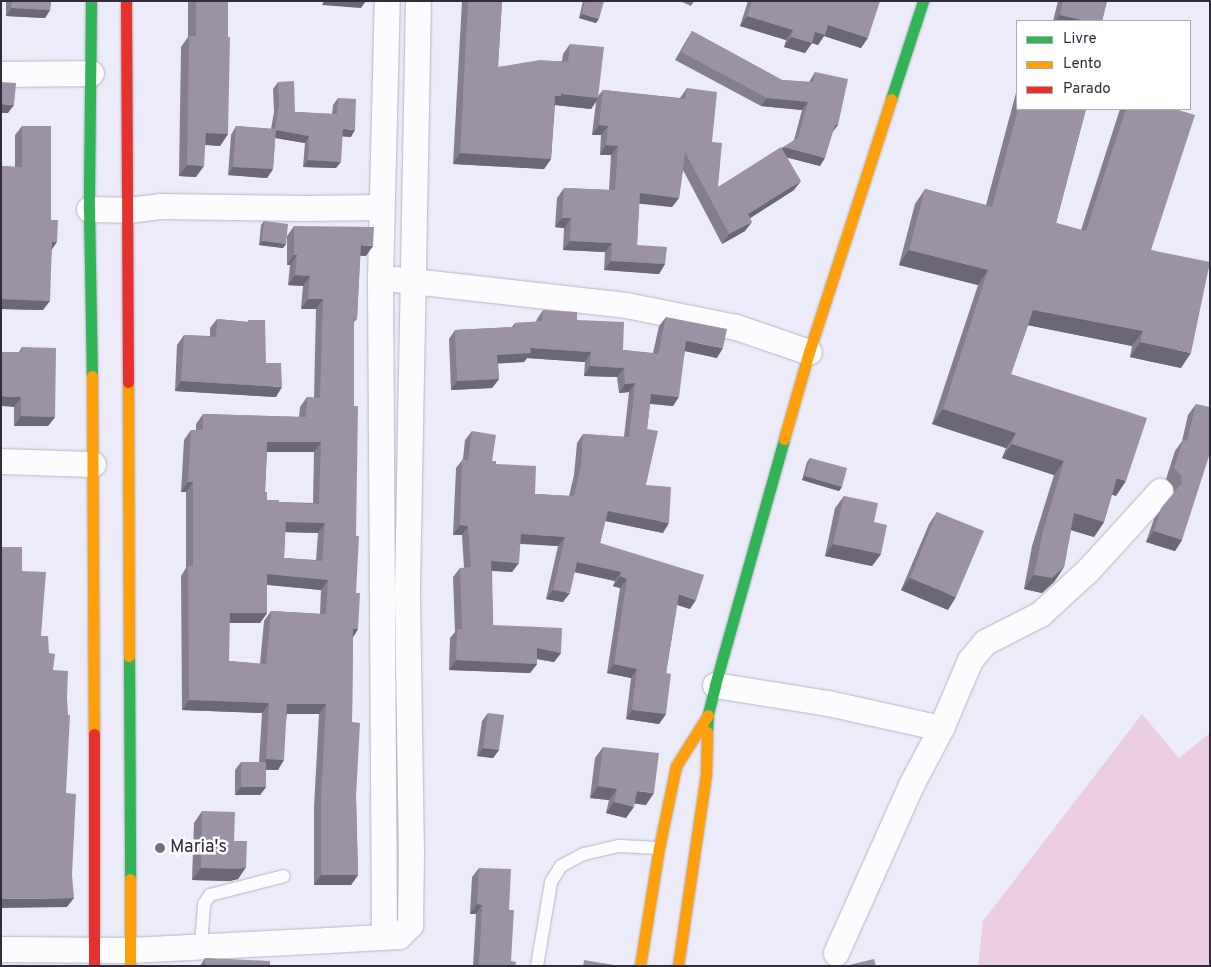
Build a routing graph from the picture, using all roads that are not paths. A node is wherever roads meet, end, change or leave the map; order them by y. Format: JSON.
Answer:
{"nodes":[{"id":1,"x":91,"y":1,"type":"edge"},
{"id":2,"x":126,"y":1,"type":"edge"},
{"id":3,"x":387,"y":1,"type":"edge"},
{"id":4,"x":418,"y":1,"type":"edge"},
{"id":5,"x":923,"y":1,"type":"edge"},
{"id":6,"x":91,"y":73,"type":"junction"},
{"id":7,"x":1,"y":74,"type":"edge"},
{"id":8,"x":415,"y":87,"type":"junction"},
{"id":9,"x":384,"y":89,"type":"junction"},
{"id":10,"x":381,"y":207,"type":"junction"},
{"id":11,"x":89,"y":209,"type":"junction"},
{"id":12,"x":128,"y":210,"type":"junction"},
{"id":13,"x":380,"y":278,"type":"junction"},
{"id":14,"x":412,"y":280,"type":"junction"},
{"id":15,"x":809,"y":352,"type":"junction"},
{"id":16,"x":1,"y":461,"type":"edge"},
{"id":17,"x":93,"y":464,"type":"junction"},
{"id":18,"x":1160,"y":491,"type":"dead end"},
{"id":19,"x":715,"y":685,"type":"junction"},
{"id":20,"x":708,"y":714,"type":"junction"},
{"id":21,"x":940,"y":728,"type":"junction"},
{"id":22,"x":659,"y":848,"type":"junction"},
{"id":23,"x":284,"y":876,"type":"dead end"},
{"id":24,"x":384,"y":936,"type":"junction"},
{"id":25,"x":201,"y":946,"type":"junction"},
{"id":26,"x":1,"y":949,"type":"edge"},
{"id":27,"x":836,"y":953,"type":"dead end"},
{"id":28,"x":94,"y":958,"type":"edge"},
{"id":29,"x":130,"y":958,"type":"edge"},
{"id":30,"x":536,"y":966,"type":"edge"},
{"id":31,"x":640,"y":966,"type":"edge"},
{"id":32,"x":678,"y":966,"type":"edge"}],
"edges":[{"from":1,"to":6,"type":"street"},
{"from":2,"to":12,"type":"street"},
{"from":3,"to":9,"type":"street"},
{"from":4,"to":8,"type":"street"},
{"from":5,"to":15,"type":"street"},
{"from":6,"to":7,"type":"street"},
{"from":6,"to":11,"type":"street"},
{"from":8,"to":9,"type":"street"},
{"from":8,"to":14,"type":"street"},
{"from":9,"to":10,"type":"street"},
{"from":10,"to":12,"type":"street"},
{"from":10,"to":13,"type":"street"},
{"from":11,"to":12,"type":"street"},
{"from":11,"to":17,"type":"street"},
{"from":12,"to":29,"type":"street"},
{"from":13,"to":14,"type":"street"},
{"from":13,"to":24,"type":"street"},
{"from":14,"to":15,"type":"street"},
{"from":14,"to":24,"type":"street"},
{"from":15,"to":19,"type":"street"},
{"from":16,"to":17,"type":"street"},
{"from":17,"to":28,"type":"street"},
{"from":18,"to":21,"type":"street"},
{"from":19,"to":20,"type":"street"},
{"from":19,"to":21,"type":"street"},
{"from":20,"to":22,"type":"street"},
{"from":20,"to":32,"type":"street"},
{"from":21,"to":27,"type":"street"},
{"from":22,"to":30,"type":"lane"},
{"from":22,"to":31,"type":"street"},
{"from":23,"to":25,"type":"lane"},
{"from":24,"to":25,"type":"street"},
{"from":25,"to":29,"type":"street"},
{"from":26,"to":28,"type":"street"},
{"from":28,"to":29,"type":"street"}]}
